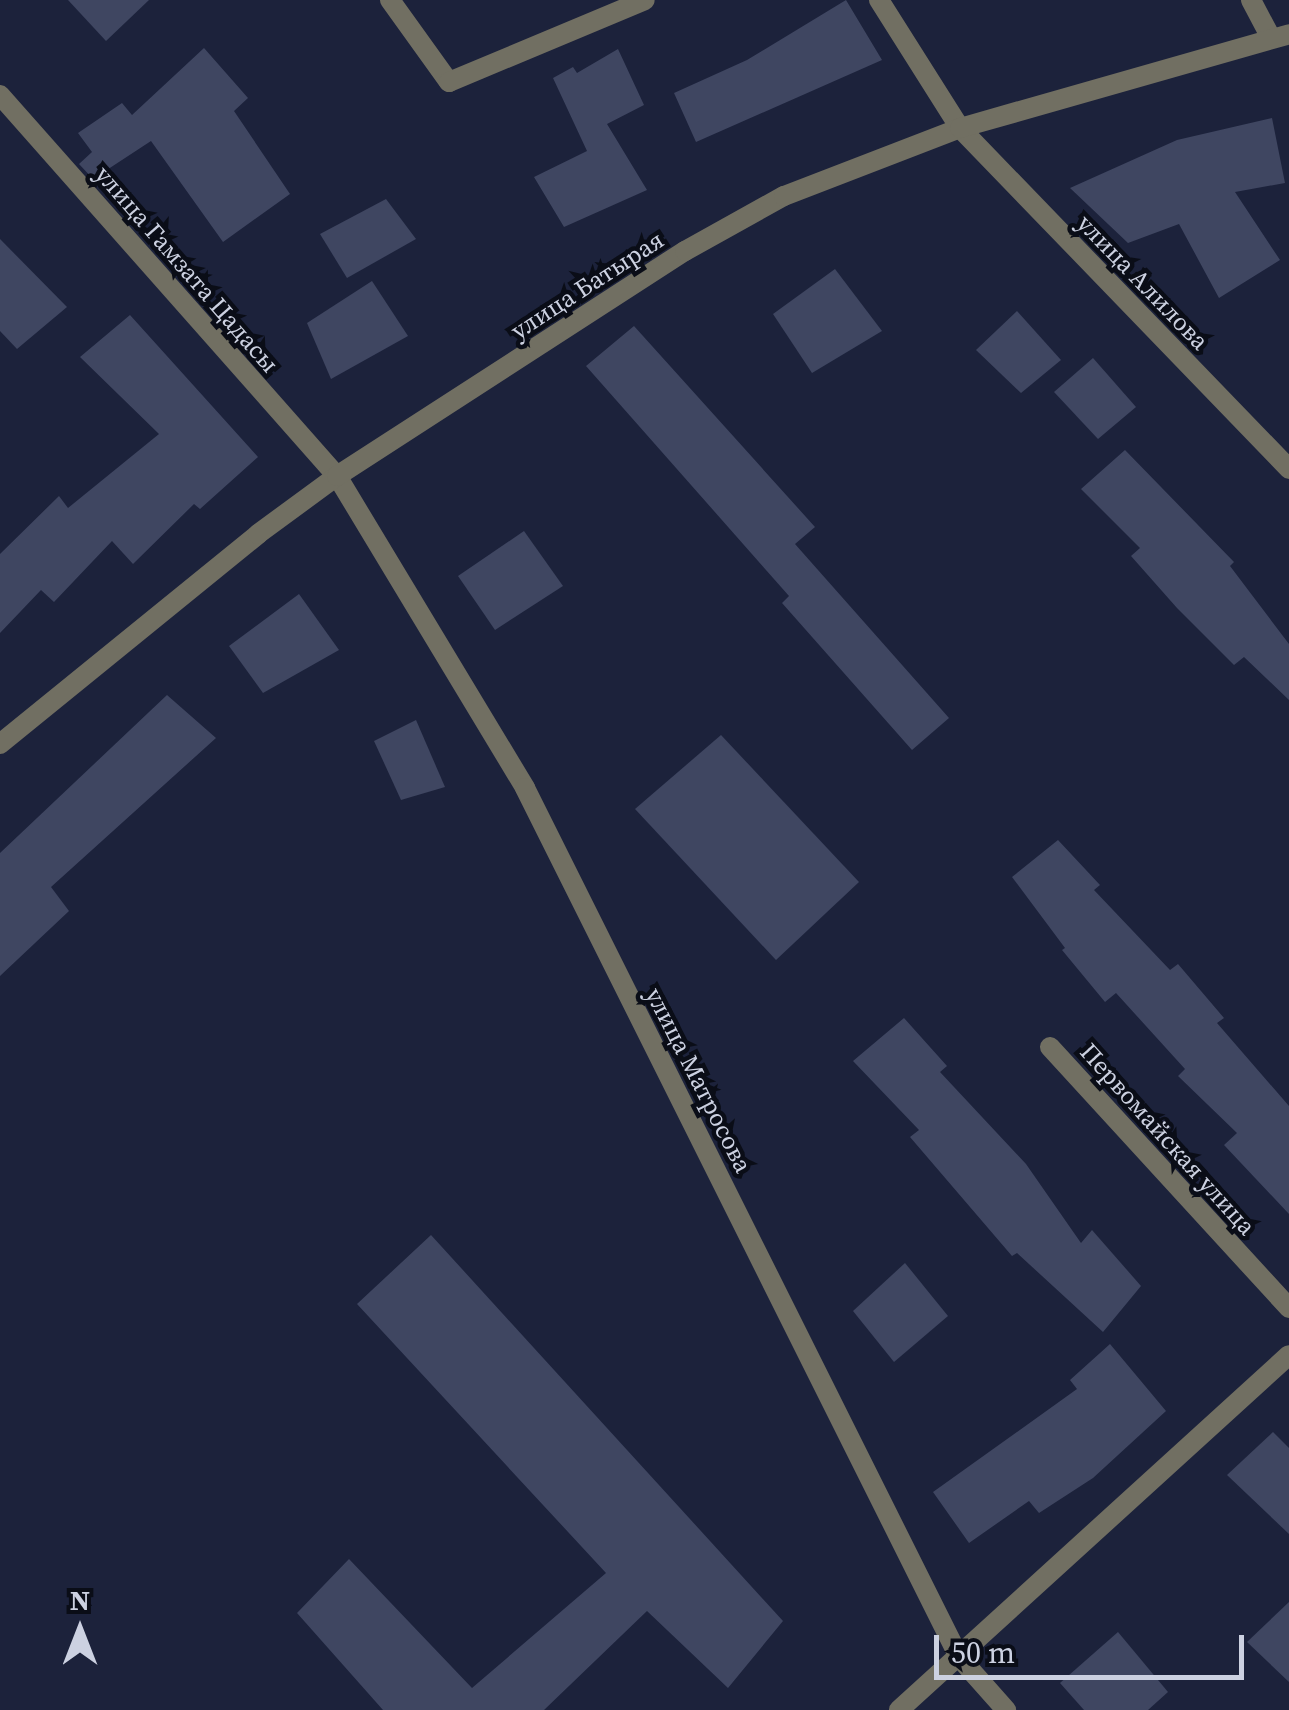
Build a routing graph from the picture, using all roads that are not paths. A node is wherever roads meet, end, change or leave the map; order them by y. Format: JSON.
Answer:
{"nodes":[{"id":1,"x":390,"y":0,"type":"edge"},
{"id":2,"x":645,"y":0,"type":"edge"},
{"id":3,"x":879,"y":0,"type":"edge"},
{"id":4,"x":1251,"y":0,"type":"edge"},
{"id":5,"x":1280,"y":36,"type":"edge"},
{"id":6,"x":0,"y":95,"type":"edge"},
{"id":7,"x":960,"y":128,"type":"junction"},
{"id":8,"x":1289,"y":469,"type":"edge"},
{"id":9,"x":337,"y":476,"type":"junction"},
{"id":10,"x":0,"y":744,"type":"edge"},
{"id":11,"x":1050,"y":1046,"type":"dead end"},
{"id":12,"x":1289,"y":1308,"type":"edge"},
{"id":13,"x":1289,"y":1356,"type":"edge"},
{"id":14,"x":959,"y":1657,"type":"junction"},
{"id":15,"x":899,"y":1710,"type":"edge"},
{"id":16,"x":1006,"y":1710,"type":"edge"}],
"edges":[{"from":1,"to":2,"type":"street"},
{"from":3,"to":7,"type":"street","name":"улица Алилова"},
{"from":4,"to":5,"type":"street"},
{"from":5,"to":7,"type":"street","name":"улица Батырая"},
{"from":6,"to":9,"type":"street","name":"улица Гамзата Цадасы"},
{"from":7,"to":8,"type":"street","name":"улица Алилова"},
{"from":7,"to":9,"type":"street","name":"улица Батырая"},
{"from":9,"to":10,"type":"street","name":"улица Батырая"},
{"from":9,"to":14,"type":"street","name":"улица Матросова"},
{"from":11,"to":12,"type":"street","name":"Первомайская улица"},
{"from":13,"to":14,"type":"street"},
{"from":14,"to":15,"type":"street"},
{"from":14,"to":16,"type":"street","name":"улица Матросова"}]}
